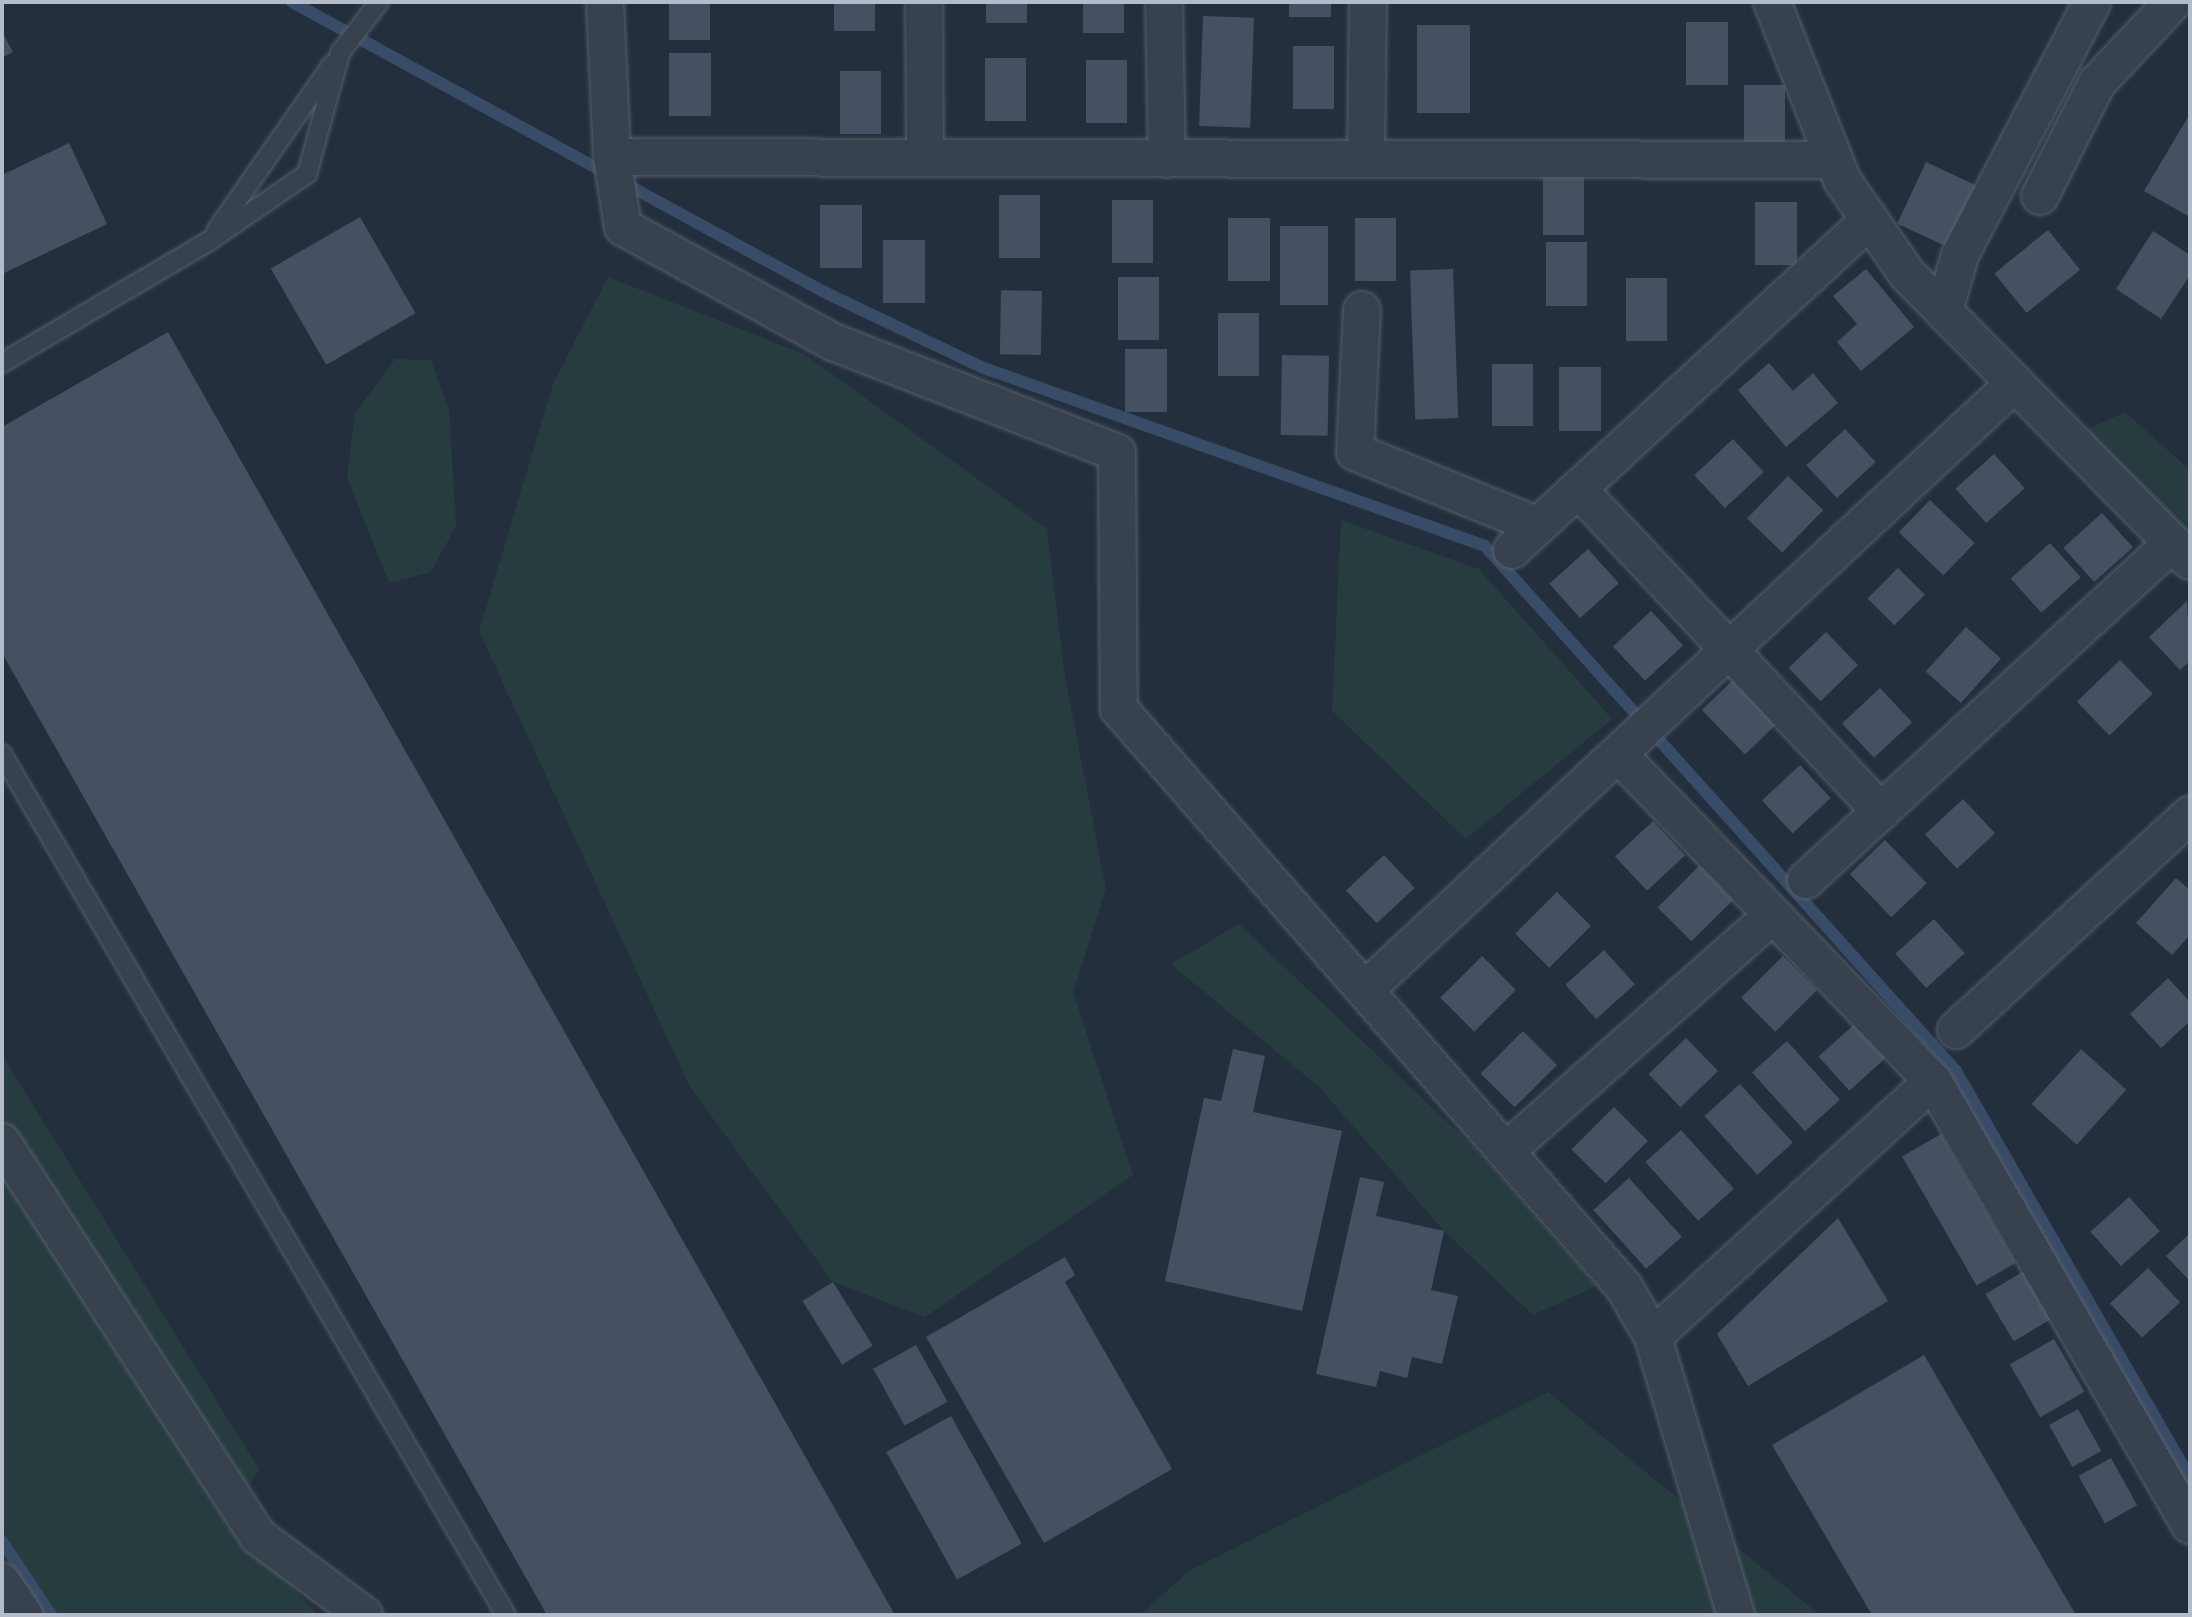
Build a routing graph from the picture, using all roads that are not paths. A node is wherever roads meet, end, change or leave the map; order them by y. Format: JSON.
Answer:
{"nodes":[{"id":1,"x":379,"y":2,"type":"edge"},
{"id":2,"x":605,"y":2,"type":"edge"},
{"id":3,"x":924,"y":2,"type":"edge"},
{"id":4,"x":1164,"y":2,"type":"edge"},
{"id":5,"x":1368,"y":2,"type":"edge"},
{"id":6,"x":1772,"y":2,"type":"edge"},
{"id":7,"x":2092,"y":2,"type":"edge"},
{"id":8,"x":2173,"y":2,"type":"edge"},
{"id":9,"x":340,"y":53,"type":"junction"},
{"id":10,"x":612,"y":157,"type":"junction"},
{"id":11,"x":925,"y":158,"type":"junction"},
{"id":12,"x":1167,"y":159,"type":"junction"},
{"id":13,"x":1366,"y":159,"type":"junction"},
{"id":14,"x":1834,"y":160,"type":"junction"},
{"id":15,"x":2040,"y":196,"type":"dead end"},
{"id":16,"x":1870,"y":220,"type":"junction"},
{"id":17,"x":209,"y":241,"type":"junction"},
{"id":18,"x":1362,"y":310,"type":"dead end"},
{"id":19,"x":1944,"y":311,"type":"junction"},
{"id":20,"x":2,"y":363,"type":"edge"},
{"id":21,"x":2015,"y":383,"type":"junction"},
{"id":22,"x":1578,"y":489,"type":"junction"},
{"id":23,"x":2181,"y":552,"type":"edge"},
{"id":24,"x":1726,"y":653,"type":"junction"},
{"id":25,"x":2,"y":754,"type":"edge"},
{"id":26,"x":1618,"y":754,"type":"junction"},
{"id":27,"x":1881,"y":812,"type":"junction"},
{"id":28,"x":2190,"y":815,"type":"edge"},
{"id":29,"x":1806,"y":880,"type":"dead end"},
{"id":30,"x":1773,"y":915,"type":"junction"},
{"id":31,"x":1365,"y":990,"type":"junction"},
{"id":32,"x":1956,"y":1030,"type":"dead end"},
{"id":33,"x":1933,"y":1081,"type":"junction"},
{"id":34,"x":2,"y":1142,"type":"edge"},
{"id":35,"x":1506,"y":1151,"type":"junction"},
{"id":36,"x":1653,"y":1337,"type":"junction"},
{"id":37,"x":2190,"y":1525,"type":"edge"},
{"id":38,"x":2,"y":1582,"type":"edge"},
{"id":39,"x":24,"y":1615,"type":"edge"},
{"id":40,"x":364,"y":1615,"type":"edge"},
{"id":41,"x":506,"y":1615,"type":"edge"},
{"id":42,"x":1736,"y":1615,"type":"edge"}],
"edges":[{"from":1,"to":9,"type":"lane"},
{"from":2,"to":10,"type":"street"},
{"from":3,"to":11,"type":"street"},
{"from":4,"to":12,"type":"street"},
{"from":5,"to":13,"type":"street"},
{"from":6,"to":14,"type":"street"},
{"from":7,"to":19,"type":"street"},
{"from":8,"to":15,"type":"street"},
{"from":9,"to":17,"type":"lane"},
{"from":9,"to":17,"type":"lane"},
{"from":10,"to":11,"type":"street"},
{"from":10,"to":31,"type":"street"},
{"from":11,"to":12,"type":"street"},
{"from":12,"to":13,"type":"street"},
{"from":13,"to":14,"type":"street"},
{"from":14,"to":16,"type":"street"},
{"from":16,"to":19,"type":"street"},
{"from":16,"to":22,"type":"street"},
{"from":17,"to":20,"type":"lane"},
{"from":18,"to":22,"type":"street"},
{"from":19,"to":21,"type":"street"},
{"from":21,"to":23,"type":"street"},
{"from":21,"to":24,"type":"street"},
{"from":22,"to":24,"type":"street"},
{"from":23,"to":27,"type":"street"},
{"from":24,"to":26,"type":"street"},
{"from":24,"to":27,"type":"street"},
{"from":25,"to":41,"type":"lane"},
{"from":26,"to":30,"type":"street"},
{"from":26,"to":31,"type":"street"},
{"from":27,"to":29,"type":"street"},
{"from":28,"to":32,"type":"street"},
{"from":30,"to":33,"type":"street"},
{"from":30,"to":35,"type":"street"},
{"from":31,"to":35,"type":"street"},
{"from":33,"to":36,"type":"street"},
{"from":33,"to":37,"type":"street"},
{"from":34,"to":40,"type":"street"},
{"from":35,"to":36,"type":"street"},
{"from":36,"to":42,"type":"street"},
{"from":38,"to":39,"type":"street"}]}
